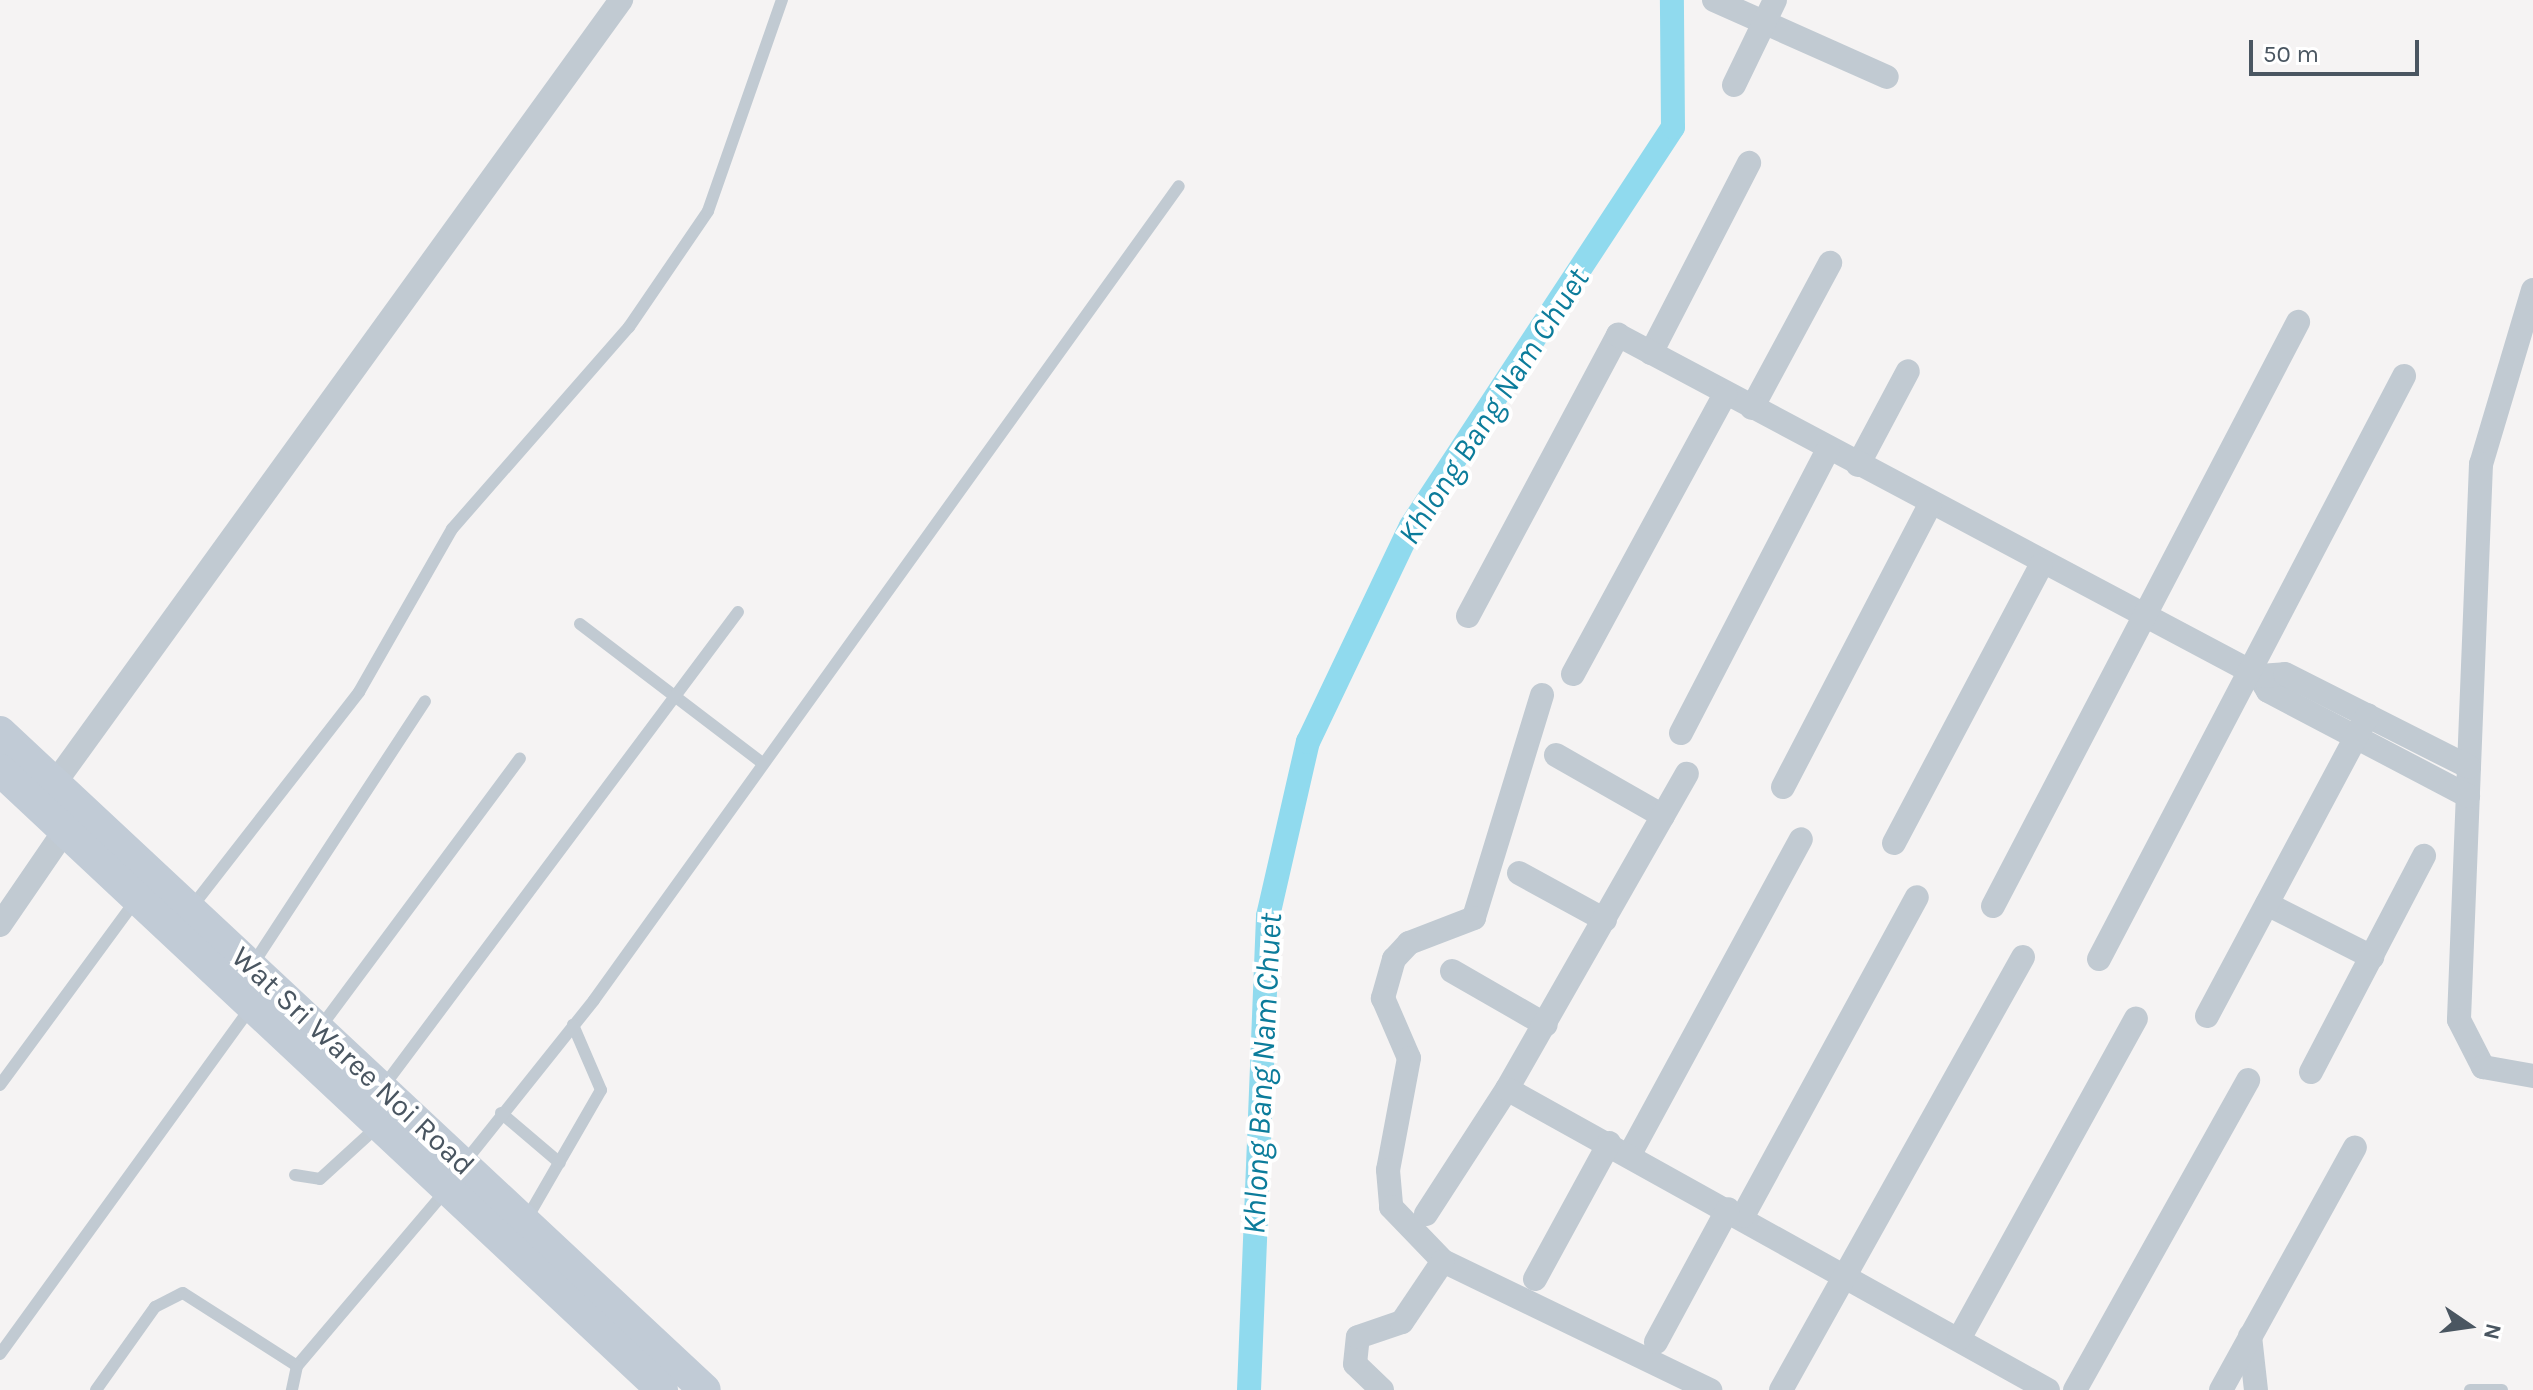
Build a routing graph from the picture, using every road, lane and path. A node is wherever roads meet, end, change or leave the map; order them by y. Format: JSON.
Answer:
{"nodes":[{"id":1,"x":621,"y":0,"type":"edge"},
{"id":2,"x":782,"y":0,"type":"edge"},
{"id":3,"x":1714,"y":0,"type":"edge"},
{"id":4,"x":1775,"y":0,"type":"edge"},
{"id":5,"x":1764,"y":22,"type":"junction"},
{"id":6,"x":1887,"y":77,"type":"dead end"},
{"id":7,"x":1734,"y":85,"type":"dead end"},
{"id":8,"x":1749,"y":163,"type":"dead end"},
{"id":9,"x":1179,"y":186,"type":"dead end"},
{"id":10,"x":1830,"y":263,"type":"dead end"},
{"id":11,"x":2533,"y":290,"type":"edge"},
{"id":12,"x":2298,"y":322,"type":"dead end"},
{"id":13,"x":1651,"y":353,"type":"junction"},
{"id":14,"x":1908,"y":371,"type":"dead end"},
{"id":15,"x":2404,"y":376,"type":"dead end"},
{"id":16,"x":1725,"y":394,"type":"junction"},
{"id":17,"x":1752,"y":408,"type":"junction"},
{"id":18,"x":1828,"y":449,"type":"junction"},
{"id":19,"x":1858,"y":465,"type":"junction"},
{"id":20,"x":1930,"y":505,"type":"junction"},
{"id":21,"x":2041,"y":565,"type":"junction"},
{"id":22,"x":738,"y":612,"type":"dead end"},
{"id":23,"x":1468,"y":616,"type":"dead end"},
{"id":24,"x":2141,"y":619,"type":"junction"},
{"id":25,"x":580,"y":624,"type":"dead end"},
{"id":26,"x":1573,"y":674,"type":"dead end"},
{"id":27,"x":2255,"y":674,"type":"junction"},
{"id":28,"x":1542,"y":695,"type":"dead end"},
{"id":29,"x":669,"y":698,"type":"junction"},
{"id":30,"x":425,"y":701,"type":"dead end"},
{"id":31,"x":2363,"y":725,"type":"junction"},
{"id":32,"x":0,"y":732,"type":"edge"},
{"id":33,"x":1681,"y":733,"type":"dead end"},
{"id":34,"x":1556,"y":755,"type":"dead end"},
{"id":35,"x":520,"y":758,"type":"dead end"},
{"id":36,"x":761,"y":762,"type":"junction"},
{"id":37,"x":2469,"y":767,"type":"junction"},
{"id":38,"x":0,"y":770,"type":"edge"},
{"id":39,"x":1687,"y":774,"type":"dead end"},
{"id":40,"x":1783,"y":787,"type":"dead end"},
{"id":41,"x":47,"y":792,"type":"junction"},
{"id":42,"x":2468,"y":796,"type":"junction"},
{"id":43,"x":1663,"y":816,"type":"junction"},
{"id":44,"x":65,"y":830,"type":"junction"},
{"id":45,"x":1801,"y":839,"type":"dead end"},
{"id":46,"x":1894,"y":843,"type":"dead end"},
{"id":47,"x":2424,"y":856,"type":"dead end"},
{"id":48,"x":1519,"y":873,"type":"dead end"},
{"id":49,"x":137,"y":897,"type":"junction"},
{"id":50,"x":1917,"y":897,"type":"dead end"},
{"id":51,"x":2267,"y":904,"type":"junction"},
{"id":52,"x":1993,"y":906,"type":"dead end"},
{"id":53,"x":191,"y":908,"type":"junction"},
{"id":54,"x":1605,"y":920,"type":"junction"},
{"id":55,"x":0,"y":925,"type":"edge"},
{"id":56,"x":2023,"y":957,"type":"dead end"},
{"id":57,"x":2372,"y":957,"type":"junction"},
{"id":58,"x":2099,"y":959,"type":"dead end"},
{"id":59,"x":251,"y":967,"type":"junction"},
{"id":60,"x":1452,"y":971,"type":"dead end"},
{"id":61,"x":254,"y":1004,"type":"junction"},
{"id":62,"x":2207,"y":1016,"type":"dead end"},
{"id":63,"x":2136,"y":1019,"type":"dead end"},
{"id":64,"x":573,"y":1025,"type":"junction"},
{"id":65,"x":1546,"y":1025,"type":"junction"},
{"id":66,"x":319,"y":1029,"type":"junction"},
{"id":67,"x":2311,"y":1072,"type":"dead end"},
{"id":68,"x":2533,"y":1076,"type":"edge"},
{"id":69,"x":2248,"y":1080,"type":"dead end"},
{"id":70,"x":0,"y":1085,"type":"edge"},
{"id":71,"x":381,"y":1089,"type":"junction"},
{"id":72,"x":1507,"y":1089,"type":"junction"},
{"id":73,"x":501,"y":1113,"type":"junction"},
{"id":74,"x":380,"y":1124,"type":"junction"},
{"id":75,"x":2355,"y":1147,"type":"dead end"},
{"id":76,"x":1620,"y":1148,"type":"junction"},
{"id":77,"x":560,"y":1163,"type":"junction"},
{"id":78,"x":295,"y":1175,"type":"dead end"},
{"id":79,"x":455,"y":1177,"type":"junction"},
{"id":80,"x":1736,"y":1212,"type":"junction"},
{"id":81,"x":1426,"y":1214,"type":"dead end"},
{"id":82,"x":525,"y":1220,"type":"junction"},
{"id":83,"x":1443,"y":1261,"type":"junction"},
{"id":84,"x":1847,"y":1276,"type":"junction"},
{"id":85,"x":1535,"y":1279,"type":"dead end"},
{"id":86,"x":2250,"y":1336,"type":"junction"},
{"id":87,"x":1959,"y":1339,"type":"junction"},
{"id":88,"x":1656,"y":1342,"type":"dead end"},
{"id":89,"x":0,"y":1354,"type":"edge"},
{"id":90,"x":297,"y":1366,"type":"junction"},
{"id":91,"x":96,"y":1390,"type":"edge"},
{"id":92,"x":292,"y":1390,"type":"edge"},
{"id":93,"x":662,"y":1390,"type":"edge"},
{"id":94,"x":705,"y":1390,"type":"edge"},
{"id":95,"x":1382,"y":1390,"type":"edge"},
{"id":96,"x":1710,"y":1390,"type":"edge"},
{"id":97,"x":1781,"y":1390,"type":"edge"},
{"id":98,"x":2048,"y":1390,"type":"edge"},
{"id":99,"x":2075,"y":1390,"type":"edge"},
{"id":100,"x":2221,"y":1390,"type":"edge"},
{"id":101,"x":2256,"y":1390,"type":"edge"},
{"id":102,"x":2470,"y":1390,"type":"edge"},
{"id":103,"x":2502,"y":1390,"type":"edge"}],
"edges":[{"from":1,"to":41,"type":"street"},
{"from":2,"to":53,"type":"lane"},
{"from":3,"to":5,"type":"street"},
{"from":4,"to":5,"type":"street"},
{"from":5,"to":6,"type":"street"},
{"from":5,"to":7,"type":"street"},
{"from":8,"to":13,"type":"street"},
{"from":9,"to":36,"type":"lane"},
{"from":10,"to":17,"type":"street"},
{"from":11,"to":37,"type":"street"},
{"from":12,"to":24,"type":"street"},
{"from":13,"to":16,"type":"street"},
{"from":13,"to":23,"type":"street"},
{"from":14,"to":19,"type":"street"},
{"from":15,"to":27,"type":"street"},
{"from":16,"to":17,"type":"street"},
{"from":16,"to":26,"type":"street"},
{"from":17,"to":18,"type":"street"},
{"from":18,"to":19,"type":"street"},
{"from":18,"to":33,"type":"street"},
{"from":19,"to":20,"type":"street"},
{"from":20,"to":21,"type":"street"},
{"from":20,"to":40,"type":"street"},
{"from":21,"to":24,"type":"street"},
{"from":21,"to":46,"type":"street"},
{"from":22,"to":29,"type":"lane"},
{"from":24,"to":27,"type":"street"},
{"from":24,"to":52,"type":"street"},
{"from":25,"to":29,"type":"lane"},
{"from":27,"to":31,"type":"street"},
{"from":27,"to":58,"type":"street"},
{"from":28,"to":83,"type":"street"},
{"from":29,"to":36,"type":"lane"},
{"from":29,"to":71,"type":"lane"},
{"from":30,"to":59,"type":"lane"},
{"from":31,"to":37,"type":"street"},
{"from":31,"to":42,"type":"street"},
{"from":31,"to":51,"type":"street"},
{"from":32,"to":41,"type":"main road","name":"Wat Sri Waree Noi Road"},
{"from":34,"to":43,"type":"street"},
{"from":35,"to":66,"type":"lane"},
{"from":36,"to":64,"type":"lane"},
{"from":37,"to":42,"type":"street"},
{"from":38,"to":41,"type":"main road","name":"Wat Sri Waree Noi Road"},
{"from":39,"to":43,"type":"street"},
{"from":41,"to":44,"type":"main road","name":"Wat Sri Waree Noi Road"},
{"from":41,"to":53,"type":"main road","name":"Wat Sri Waree Noi Road"},
{"from":42,"to":68,"type":"street"},
{"from":43,"to":54,"type":"street"},
{"from":44,"to":49,"type":"main road","name":"Wat Sri Waree Noi Road"},
{"from":44,"to":55,"type":"street"},
{"from":45,"to":76,"type":"street"},
{"from":47,"to":57,"type":"street"},
{"from":48,"to":54,"type":"street"},
{"from":49,"to":61,"type":"main road","name":"Wat Sri Waree Noi Road"},
{"from":49,"to":70,"type":"lane"},
{"from":50,"to":80,"type":"street"},
{"from":51,"to":57,"type":"street"},
{"from":51,"to":62,"type":"street"},
{"from":53,"to":59,"type":"main road","name":"Wat Sri Waree Noi Road"},
{"from":54,"to":65,"type":"street"},
{"from":56,"to":84,"type":"street"},
{"from":57,"to":67,"type":"street"},
{"from":59,"to":66,"type":"main road","name":"Wat Sri Waree Noi Road"},
{"from":60,"to":65,"type":"street"},
{"from":61,"to":74,"type":"main road","name":"Wat Sri Waree Noi Road"},
{"from":61,"to":89,"type":"lane"},
{"from":63,"to":87,"type":"street"},
{"from":64,"to":73,"type":"lane"},
{"from":64,"to":77,"type":"lane"},
{"from":65,"to":72,"type":"street"},
{"from":66,"to":71,"type":"main road","name":"Wat Sri Waree Noi Road"},
{"from":69,"to":99,"type":"street"},
{"from":71,"to":79,"type":"main road","name":"Wat Sri Waree Noi Road"},
{"from":72,"to":76,"type":"street"},
{"from":72,"to":81,"type":"street"},
{"from":73,"to":77,"type":"lane"},
{"from":73,"to":79,"type":"lane"},
{"from":74,"to":78,"type":"lane"},
{"from":74,"to":79,"type":"main road","name":"Wat Sri Waree Noi Road"},
{"from":75,"to":86,"type":"street"},
{"from":76,"to":80,"type":"street"},
{"from":76,"to":85,"type":"street"},
{"from":77,"to":82,"type":"lane"},
{"from":79,"to":82,"type":"main road","name":"Wat Sri Waree Noi Road"},
{"from":79,"to":90,"type":"lane"},
{"from":79,"to":93,"type":"main road","name":"Wat Sri Waree Noi Road"},
{"from":80,"to":84,"type":"street"},
{"from":80,"to":88,"type":"street"},
{"from":82,"to":94,"type":"main road","name":"Wat Sri Waree Noi Road"},
{"from":83,"to":95,"type":"street"},
{"from":83,"to":96,"type":"street"},
{"from":84,"to":87,"type":"street"},
{"from":84,"to":97,"type":"street"},
{"from":86,"to":100,"type":"street"},
{"from":86,"to":101,"type":"street"},
{"from":87,"to":98,"type":"street"},
{"from":90,"to":91,"type":"lane"},
{"from":90,"to":92,"type":"lane"},
{"from":102,"to":103,"type":"lane"}]}
